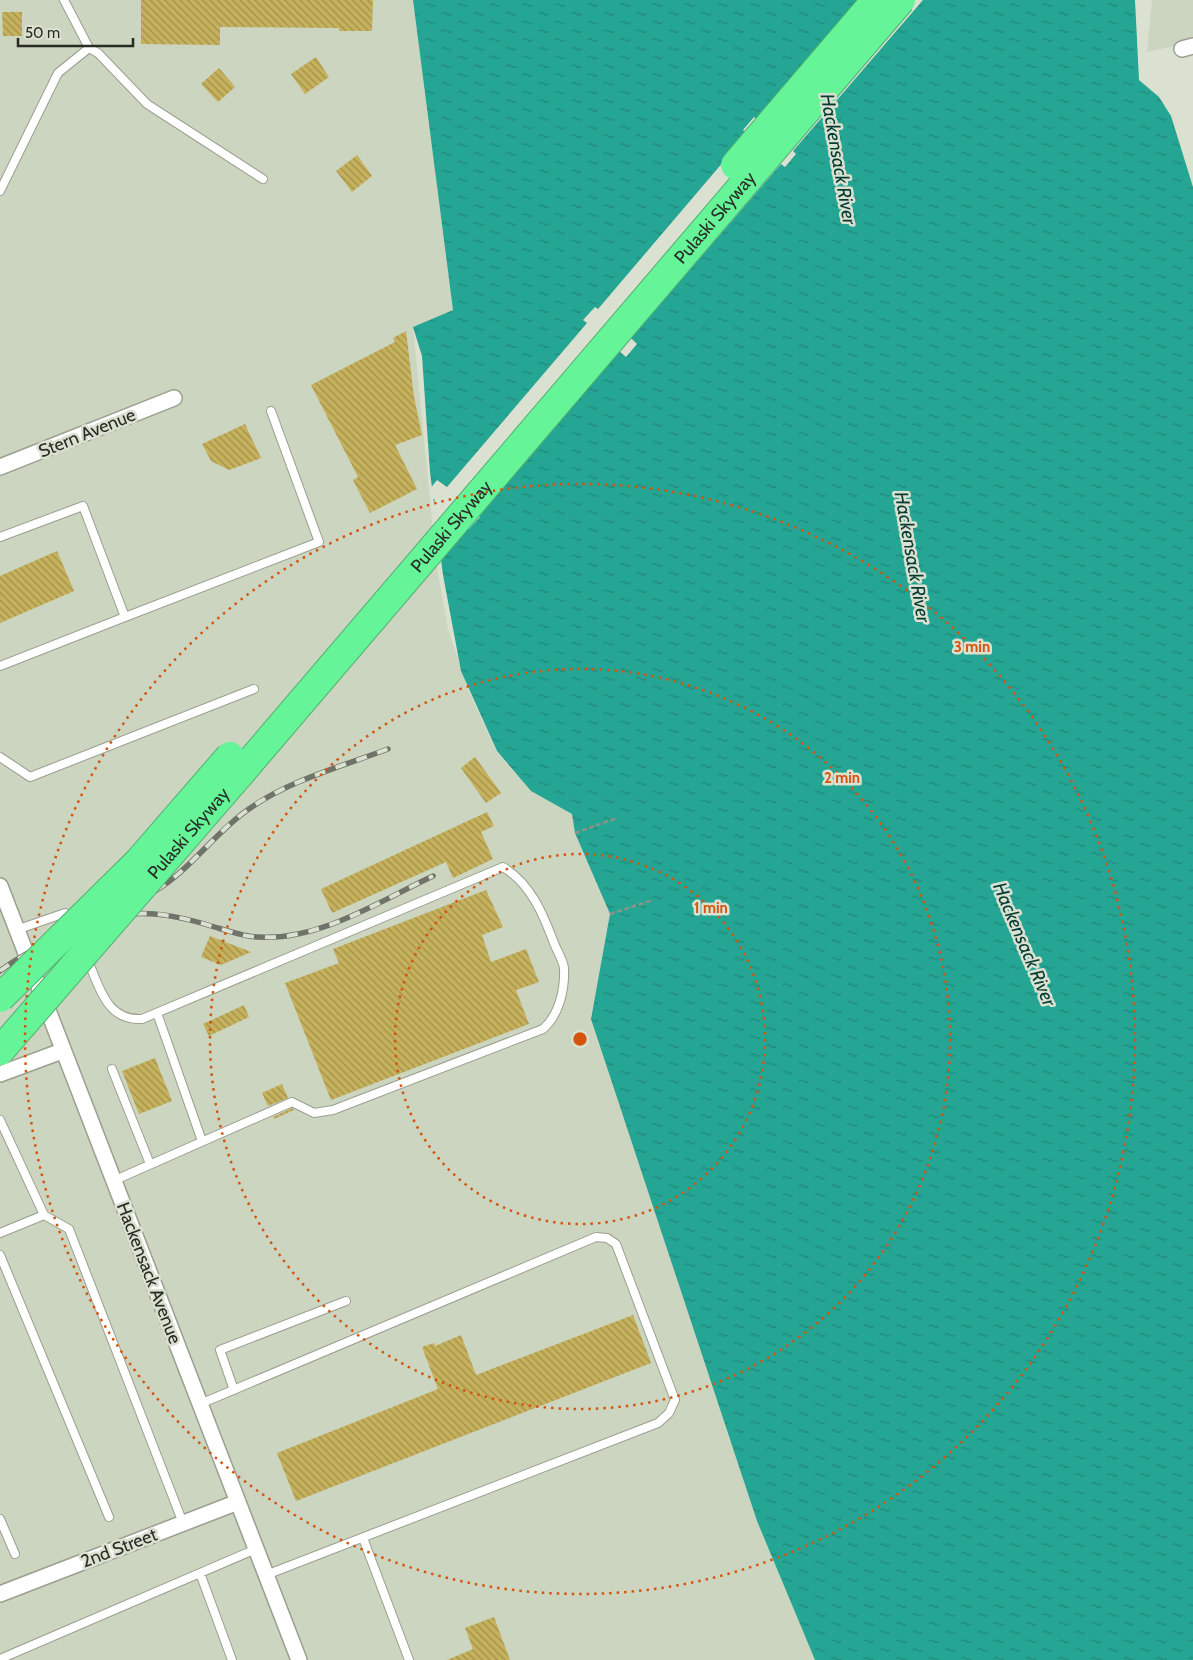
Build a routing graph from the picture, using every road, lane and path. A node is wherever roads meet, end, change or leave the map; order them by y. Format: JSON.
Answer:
{"nodes":[{"id":1,"x":64,"y":0,"type":"edge"},
{"id":2,"x":876,"y":0,"type":"edge"},
{"id":3,"x":901,"y":0,"type":"edge"},
{"id":4,"x":89,"y":48,"type":"junction"},
{"id":5,"x":263,"y":179,"type":"dead end"},
{"id":6,"x":0,"y":191,"type":"edge"},
{"id":7,"x":174,"y":398,"type":"dead end"},
{"id":8,"x":271,"y":411,"type":"dead end"},
{"id":9,"x":0,"y":467,"type":"edge"},
{"id":10,"x":0,"y":537,"type":"edge"},
{"id":11,"x":125,"y":617,"type":"junction"},
{"id":12,"x":0,"y":666,"type":"edge"},
{"id":13,"x":254,"y":688,"type":"dead end"},
{"id":14,"x":0,"y":757,"type":"edge"},
{"id":15,"x":617,"y":818,"type":"dead end"},
{"id":16,"x":575,"y":833,"type":"dead end"},
{"id":17,"x":0,"y":886,"type":"edge"},
{"id":18,"x":653,"y":900,"type":"dead end"},
{"id":19,"x":610,"y":914,"type":"dead end"},
{"id":20,"x":16,"y":930,"type":"junction"},
{"id":21,"x":84,"y":945,"type":"junction"},
{"id":22,"x":51,"y":948,"type":"junction"},
{"id":23,"x":0,"y":998,"type":"edge"},
{"id":24,"x":157,"y":1013,"type":"junction"},
{"id":25,"x":0,"y":1016,"type":"edge"},
{"id":26,"x":0,"y":1039,"type":"edge"},
{"id":27,"x":0,"y":1051,"type":"edge"},
{"id":28,"x":62,"y":1051,"type":"junction"},
{"id":29,"x":112,"y":1069,"type":"dead end"},
{"id":30,"x":0,"y":1074,"type":"edge"},
{"id":31,"x":0,"y":1120,"type":"edge"},
{"id":32,"x":202,"y":1141,"type":"junction"},
{"id":33,"x":150,"y":1164,"type":"junction"},
{"id":34,"x":113,"y":1180,"type":"junction"},
{"id":35,"x":44,"y":1215,"type":"junction"},
{"id":36,"x":0,"y":1233,"type":"edge"},
{"id":37,"x":0,"y":1255,"type":"edge"},
{"id":38,"x":346,"y":1301,"type":"dead end"},
{"id":39,"x":234,"y":1390,"type":"junction"},
{"id":40,"x":200,"y":1404,"type":"junction"},
{"id":41,"x":238,"y":1502,"type":"junction"},
{"id":42,"x":109,"y":1516,"type":"dead end"},
{"id":43,"x":0,"y":1519,"type":"edge"},
{"id":44,"x":183,"y":1523,"type":"junction"},
{"id":45,"x":363,"y":1538,"type":"junction"},
{"id":46,"x":256,"y":1549,"type":"junction"},
{"id":47,"x":15,"y":1554,"type":"dead end"},
{"id":48,"x":200,"y":1573,"type":"junction"},
{"id":49,"x":266,"y":1575,"type":"junction"},
{"id":50,"x":0,"y":1594,"type":"edge"},
{"id":51,"x":0,"y":1659,"type":"edge"},
{"id":52,"x":232,"y":1660,"type":"edge"},
{"id":53,"x":299,"y":1660,"type":"edge"},
{"id":54,"x":409,"y":1660,"type":"edge"}],
"edges":[{"from":1,"to":4,"type":"lane"},
{"from":2,"to":22,"type":"highway","name":"Pulaski Skyway","bridge":true},
{"from":3,"to":21,"type":"highway","name":"Pulaski Skyway","bridge":true},
{"from":4,"to":5,"type":"lane"},
{"from":4,"to":6,"type":"lane"},
{"from":7,"to":9,"type":"street","name":"Stern Avenue"},
{"from":8,"to":11,"type":"lane"},
{"from":10,"to":11,"type":"lane"},
{"from":11,"to":12,"type":"lane"},
{"from":13,"to":14,"type":"lane"},
{"from":15,"to":16,"type":"path"},
{"from":17,"to":20,"type":"street","name":"Hackensack Avenue"},
{"from":18,"to":19,"type":"path"},
{"from":20,"to":21,"type":"lane"},
{"from":20,"to":28,"type":"street","name":"Hackensack Avenue"},
{"from":21,"to":24,"type":"lane"},
{"from":21,"to":26,"type":"highway","bridge":true},
{"from":21,"to":27,"type":"highway","name":"Pulaski Skyway","bridge":true},
{"from":22,"to":23,"type":"highway","name":"Pulaski Skyway","bridge":true},
{"from":22,"to":25,"type":"highway","bridge":true},
{"from":24,"to":32,"type":"lane"},
{"from":24,"to":32,"type":"lane"},
{"from":28,"to":30,"type":"street"},
{"from":28,"to":34,"type":"street","name":"Hackensack Avenue"},
{"from":29,"to":33,"type":"lane"},
{"from":31,"to":35,"type":"lane"},
{"from":32,"to":33,"type":"lane"},
{"from":33,"to":34,"type":"lane"},
{"from":34,"to":40,"type":"street","name":"Hackensack Avenue"},
{"from":35,"to":36,"type":"lane"},
{"from":35,"to":44,"type":"lane"},
{"from":37,"to":42,"type":"lane"},
{"from":38,"to":39,"type":"lane"},
{"from":39,"to":40,"type":"lane"},
{"from":39,"to":45,"type":"lane"},
{"from":40,"to":41,"type":"street","name":"Hackensack Avenue"},
{"from":41,"to":44,"type":"street","name":"2nd Street"},
{"from":41,"to":46,"type":"street","name":"Hackensack Avenue"},
{"from":43,"to":47,"type":"lane"},
{"from":44,"to":50,"type":"street","name":"2nd Street"},
{"from":45,"to":49,"type":"lane"},
{"from":45,"to":54,"type":"lane"},
{"from":46,"to":48,"type":"lane"},
{"from":46,"to":49,"type":"street","name":"Hackensack Avenue"},
{"from":48,"to":51,"type":"lane"},
{"from":48,"to":52,"type":"lane"},
{"from":49,"to":53,"type":"street","name":"Hackensack Avenue"}]}
